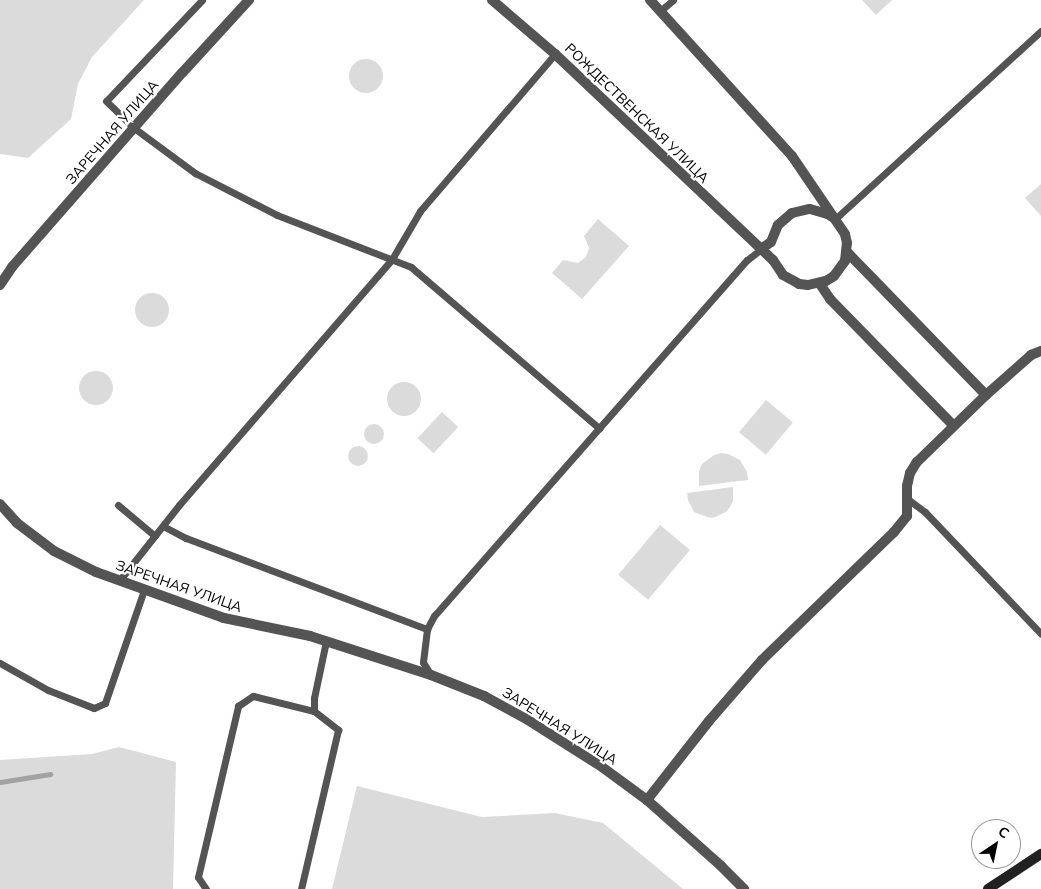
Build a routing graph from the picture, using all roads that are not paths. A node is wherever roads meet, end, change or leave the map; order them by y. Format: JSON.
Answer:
{"nodes":[{"id":1,"x":202,"y":0,"type":"edge"},
{"id":2,"x":249,"y":0,"type":"edge"},
{"id":3,"x":492,"y":0,"type":"edge"},
{"id":4,"x":650,"y":0,"type":"edge"},
{"id":5,"x":673,"y":0,"type":"edge"},
{"id":6,"x":660,"y":11,"type":"junction"},
{"id":7,"x":1041,"y":31,"type":"edge"},
{"id":8,"x":555,"y":54,"type":"junction"},
{"id":9,"x":134,"y":128,"type":"junction"},
{"id":10,"x":835,"y":219,"type":"junction"},
{"id":11,"x":761,"y":249,"type":"junction"},
{"id":12,"x":847,"y":252,"type":"junction"},
{"id":13,"x":392,"y":259,"type":"junction"},
{"id":14,"x":820,"y":284,"type":"junction"},
{"id":15,"x":0,"y":285,"type":"edge"},
{"id":16,"x":1041,"y":351,"type":"edge"},
{"id":17,"x":986,"y":395,"type":"junction"},
{"id":18,"x":952,"y":426,"type":"junction"},
{"id":19,"x":599,"y":428,"type":"junction"},
{"id":20,"x":909,"y":500,"type":"junction"},
{"id":21,"x":0,"y":504,"type":"edge"},
{"id":22,"x":118,"y":504,"type":"dead end"},
{"id":23,"x":164,"y":526,"type":"junction"},
{"id":24,"x":155,"y":536,"type":"junction"},
{"id":25,"x":119,"y":581,"type":"junction"},
{"id":26,"x":144,"y":590,"type":"junction"},
{"id":27,"x":427,"y":629,"type":"junction"},
{"id":28,"x":1041,"y":634,"type":"edge"},
{"id":29,"x":326,"y":641,"type":"junction"},
{"id":30,"x":0,"y":663,"type":"edge"},
{"id":31,"x":431,"y":675,"type":"junction"},
{"id":32,"x":314,"y":711,"type":"junction"},
{"id":33,"x":648,"y":800,"type":"junction"},
{"id":34,"x":1041,"y":854,"type":"edge"},
{"id":35,"x":206,"y":889,"type":"edge"},
{"id":36,"x":301,"y":889,"type":"edge"},
{"id":37,"x":744,"y":889,"type":"edge"},
{"id":38,"x":988,"y":889,"type":"edge"}],
"edges":[{"from":1,"to":9,"type":"lane"},
{"from":2,"to":9,"type":"street","name":"ЗАРЕЧНАЯ УЛИЦА"},
{"from":3,"to":8,"type":"street","name":"РОЖДЕСТВЕНСКАЯ УЛИЦА"},
{"from":4,"to":6,"type":"street"},
{"from":5,"to":6,"type":"lane"},
{"from":6,"to":10,"type":"street"},
{"from":7,"to":10,"type":"lane"},
{"from":8,"to":11,"type":"street","name":"РОЖДЕСТВЕНСКАЯ УЛИЦА"},
{"from":8,"to":13,"type":"lane"},
{"from":9,"to":13,"type":"lane"},
{"from":9,"to":15,"type":"street","name":"ЗАРЕЧНАЯ УЛИЦА"},
{"from":10,"to":11,"type":"street"},
{"from":10,"to":12,"type":"street"},
{"from":11,"to":14,"type":"street","name":"РОЖДЕСТВЕНСКАЯ УЛИЦА"},
{"from":11,"to":19,"type":"lane"},
{"from":12,"to":14,"type":"street"},
{"from":12,"to":17,"type":"street"},
{"from":13,"to":19,"type":"lane"},
{"from":13,"to":23,"type":"lane"},
{"from":14,"to":18,"type":"street"},
{"from":16,"to":17,"type":"street"},
{"from":17,"to":18,"type":"street"},
{"from":18,"to":20,"type":"street"},
{"from":19,"to":27,"type":"lane"},
{"from":20,"to":28,"type":"lane"},
{"from":20,"to":33,"type":"street"},
{"from":21,"to":25,"type":"street","name":"ЗАРЕЧНАЯ УЛИЦА"},
{"from":22,"to":24,"type":"lane"},
{"from":23,"to":24,"type":"lane"},
{"from":23,"to":27,"type":"lane"},
{"from":24,"to":25,"type":"lane"},
{"from":25,"to":26,"type":"street","name":"ЗАРЕЧНАЯ УЛИЦА"},
{"from":26,"to":29,"type":"street","name":"ЗАРЕЧНАЯ УЛИЦА"},
{"from":26,"to":30,"type":"lane"},
{"from":27,"to":31,"type":"lane"},
{"from":29,"to":31,"type":"street","name":"ЗАРЕЧНАЯ УЛИЦА"},
{"from":29,"to":32,"type":"lane"},
{"from":31,"to":33,"type":"street","name":"ЗАРЕЧНАЯ УЛИЦА"},
{"from":32,"to":35,"type":"lane"},
{"from":32,"to":36,"type":"lane"},
{"from":33,"to":37,"type":"street","name":"ЗАРЕЧНАЯ УЛИЦА"},
{"from":34,"to":38,"type":"street"}]}
